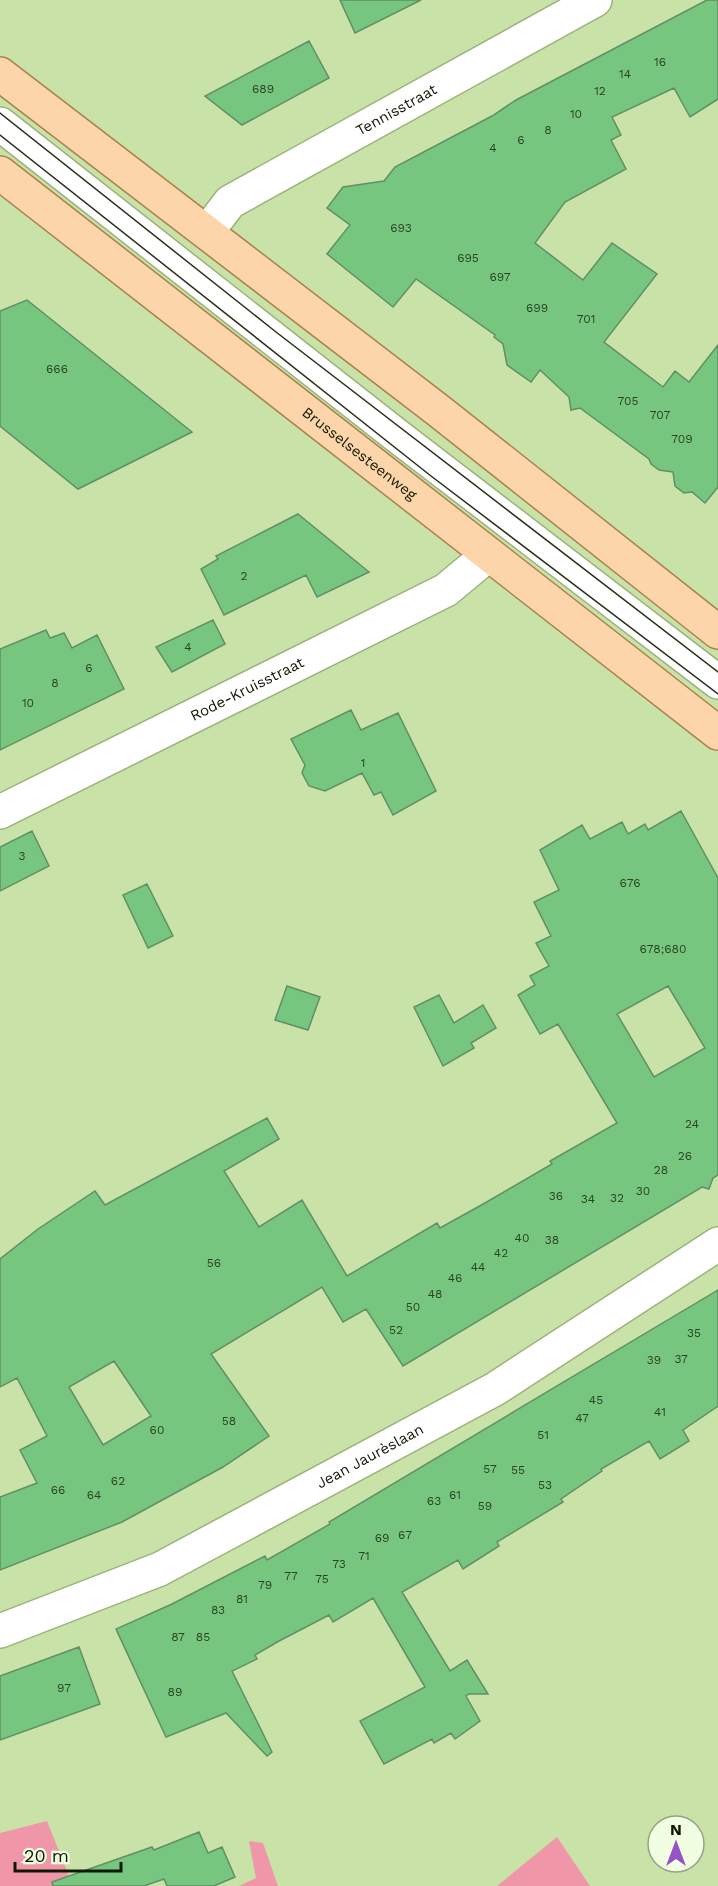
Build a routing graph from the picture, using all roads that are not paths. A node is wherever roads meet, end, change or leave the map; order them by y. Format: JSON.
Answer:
{"nodes":[{"id":1,"x":595,"y":0,"type":"edge"},
{"id":2,"x":0,"y":74,"type":"edge"},
{"id":3,"x":0,"y":124,"type":"edge"},
{"id":4,"x":0,"y":173,"type":"edge"},
{"id":5,"x":207,"y":232,"type":"junction"},
{"id":6,"x":489,"y":555,"type":"junction"},
{"id":7,"x":718,"y":632,"type":"edge"},
{"id":8,"x":718,"y":682,"type":"edge"},
{"id":9,"x":718,"y":734,"type":"edge"},
{"id":10,"x":0,"y":812,"type":"edge"},
{"id":11,"x":718,"y":1244,"type":"edge"},
{"id":12,"x":0,"y":1631,"type":"edge"}],
"edges":[{"from":1,"to":5,"type":"street","name":"Tennisstraat"},
{"from":2,"to":5,"type":"main road"},
{"from":3,"to":8,"type":"street"},
{"from":4,"to":6,"type":"main road","name":"Brusselsesteenweg"},
{"from":5,"to":7,"type":"main road"},
{"from":6,"to":9,"type":"main road","name":"Brusselsesteenweg"},
{"from":6,"to":10,"type":"street","name":"Rode-Kruisstraat"},
{"from":11,"to":12,"type":"street","name":"Jean Jaurèslaan"}]}
